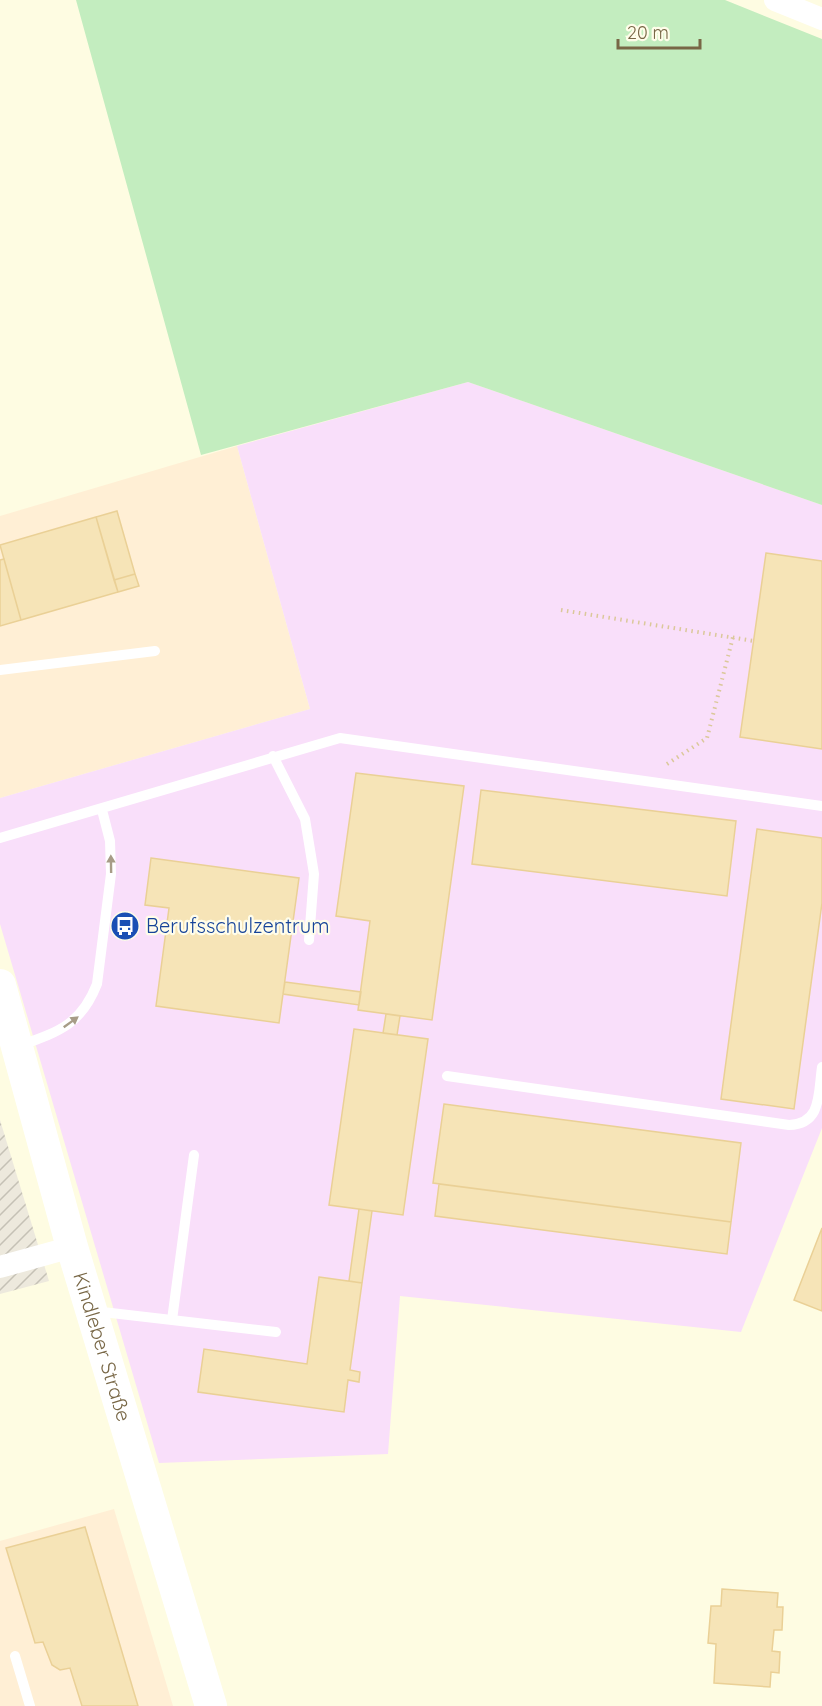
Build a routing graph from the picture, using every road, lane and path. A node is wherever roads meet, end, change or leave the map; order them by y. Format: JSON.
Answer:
{"nodes":[{"id":1,"x":775,"y":0,"type":"edge"},
{"id":2,"x":822,"y":19,"type":"edge"},
{"id":3,"x":561,"y":610,"type":"dead end"},
{"id":4,"x":733,"y":637,"type":"junction"},
{"id":5,"x":754,"y":641,"type":"dead end"},
{"id":6,"x":155,"y":651,"type":"dead end"},
{"id":7,"x":0,"y":670,"type":"edge"},
{"id":8,"x":273,"y":756,"type":"junction"},
{"id":9,"x":642,"y":780,"type":"junction"},
{"id":10,"x":822,"y":806,"type":"edge"},
{"id":11,"x":102,"y":810,"type":"junction"},
{"id":12,"x":0,"y":838,"type":"edge"},
{"id":13,"x":309,"y":940,"type":"dead end"},
{"id":14,"x":0,"y":985,"type":"edge"},
{"id":15,"x":18,"y":1046,"type":"junction"},
{"id":16,"x":822,"y":1067,"type":"edge"},
{"id":17,"x":447,"y":1076,"type":"dead end"},
{"id":18,"x":194,"y":1155,"type":"dead end"},
{"id":19,"x":72,"y":1246,"type":"junction"},
{"id":20,"x":0,"y":1267,"type":"edge"},
{"id":21,"x":92,"y":1311,"type":"junction"},
{"id":22,"x":172,"y":1320,"type":"junction"},
{"id":23,"x":276,"y":1332,"type":"dead end"},
{"id":24,"x":15,"y":1656,"type":"dead end"},
{"id":25,"x":30,"y":1706,"type":"edge"},
{"id":26,"x":211,"y":1706,"type":"edge"}],
"edges":[{"from":1,"to":2,"type":"street"},
{"from":3,"to":4,"type":"path"},
{"from":4,"to":5,"type":"path"},
{"from":4,"to":9,"type":"path"},
{"from":6,"to":7,"type":"lane"},
{"from":8,"to":9,"type":"lane"},
{"from":8,"to":11,"type":"lane"},
{"from":8,"to":13,"type":"lane"},
{"from":9,"to":10,"type":"lane"},
{"from":11,"to":12,"type":"lane"},
{"from":15,"to":11,"type":"lane","one_way":true},
{"from":14,"to":15,"type":"main road","name":"Kindleber Straße"},
{"from":15,"to":19,"type":"main road","name":"Kindleber Straße"},
{"from":16,"to":17,"type":"lane"},
{"from":18,"to":22,"type":"lane"},
{"from":19,"to":20,"type":"street"},
{"from":19,"to":21,"type":"main road","name":"Kindleber Straße"},
{"from":21,"to":22,"type":"lane"},
{"from":21,"to":26,"type":"main road","name":"Kindleber Straße"},
{"from":22,"to":23,"type":"lane"},
{"from":24,"to":25,"type":"lane"}]}
